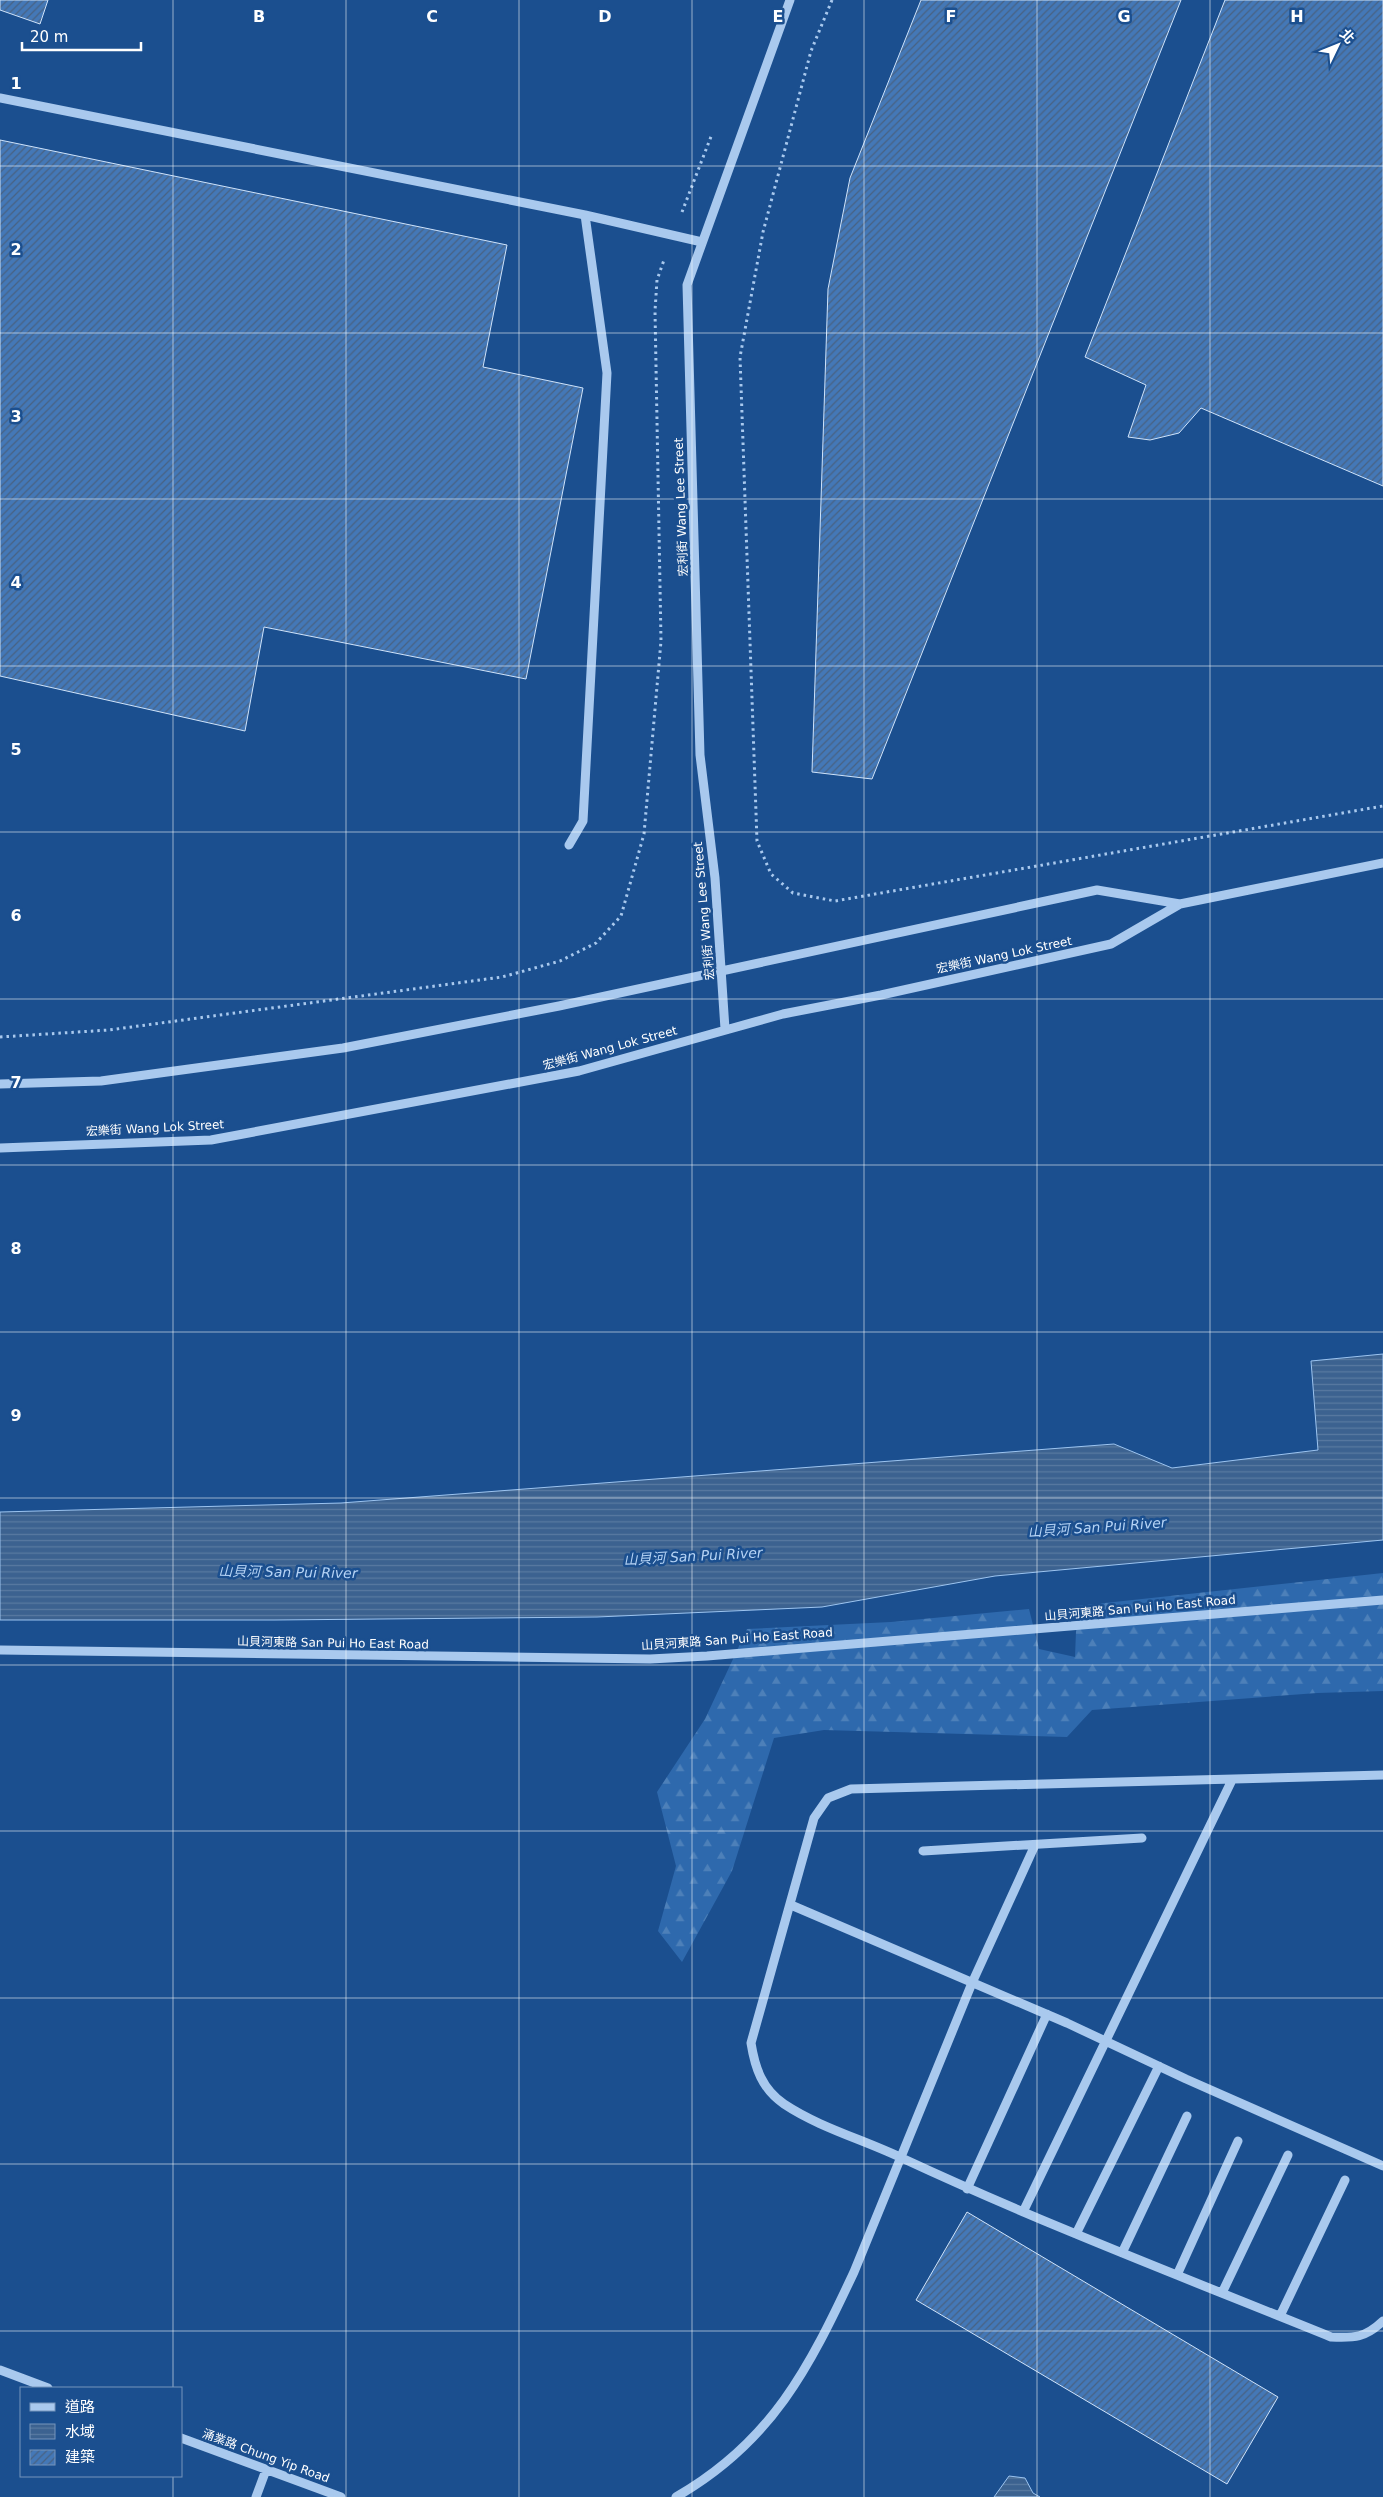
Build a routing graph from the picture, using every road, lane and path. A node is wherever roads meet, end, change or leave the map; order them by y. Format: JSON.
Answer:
{"nodes":[{"id":1,"x":790,"y":0,"type":"edge"},
{"id":2,"x":832,"y":0,"type":"edge"},
{"id":3,"x":0,"y":98,"type":"edge"},
{"id":4,"x":714,"y":127,"type":"dead end"},
{"id":5,"x":585,"y":215,"type":"junction"},
{"id":6,"x":674,"y":235,"type":"junction"},
{"id":7,"x":702,"y":242,"type":"junction"},
{"id":8,"x":1383,"y":806,"type":"edge"},
{"id":9,"x":569,"y":844,"type":"dead end"},
{"id":10,"x":1383,"y":863,"type":"edge"},
{"id":11,"x":1180,"y":904,"type":"junction"},
{"id":12,"x":722,"y":970,"type":"junction"},
{"id":13,"x":725,"y":1029,"type":"junction"},
{"id":14,"x":0,"y":1037,"type":"edge"},
{"id":15,"x":0,"y":1084,"type":"edge"},
{"id":16,"x":0,"y":1148,"type":"edge"},
{"id":17,"x":1383,"y":1600,"type":"edge"},
{"id":18,"x":0,"y":1650,"type":"edge"},
{"id":19,"x":1383,"y":1775,"type":"edge"},
{"id":20,"x":1232,"y":1780,"type":"junction"},
{"id":21,"x":1142,"y":1838,"type":"dead end"},
{"id":22,"x":1035,"y":1845,"type":"junction"},
{"id":23,"x":923,"y":1851,"type":"dead end"},
{"id":24,"x":791,"y":1905,"type":"junction"},
{"id":25,"x":972,"y":1983,"type":"junction"},
{"id":26,"x":1047,"y":2014,"type":"junction"},
{"id":27,"x":1105,"y":2042,"type":"junction"},
{"id":28,"x":1159,"y":2066,"type":"junction"},
{"id":29,"x":1187,"y":2116,"type":"dead end"},
{"id":30,"x":1238,"y":2141,"type":"dead end"},
{"id":31,"x":1288,"y":2155,"type":"dead end"},
{"id":32,"x":900,"y":2157,"type":"junction"},
{"id":33,"x":1383,"y":2166,"type":"edge"},
{"id":34,"x":1346,"y":2180,"type":"dead end"},
{"id":35,"x":967,"y":2188,"type":"junction"},
{"id":36,"x":1023,"y":2212,"type":"junction"},
{"id":37,"x":1076,"y":2234,"type":"junction"},
{"id":38,"x":1122,"y":2253,"type":"junction"},
{"id":39,"x":1177,"y":2275,"type":"junction"},
{"id":40,"x":1222,"y":2293,"type":"junction"},
{"id":41,"x":1280,"y":2316,"type":"junction"},
{"id":42,"x":1383,"y":2321,"type":"edge"},
{"id":43,"x":0,"y":2370,"type":"edge"},
{"id":44,"x":45,"y":2387,"type":"edge"},
{"id":45,"x":182,"y":2438,"type":"edge"},
{"id":46,"x":266,"y":2470,"type":"junction"},
{"id":47,"x":256,"y":2497,"type":"edge"},
{"id":48,"x":341,"y":2497,"type":"edge"},
{"id":49,"x":676,"y":2497,"type":"edge"}],
"edges":[{"from":1,"to":7,"type":"street","name":"宏利街 Wang Lee Street"},
{"from":2,"to":8,"type":"path"},
{"from":3,"to":5,"type":"street"},
{"from":4,"to":6,"type":"path"},
{"from":5,"to":6,"type":"street"},
{"from":5,"to":9,"type":"street"},
{"from":6,"to":7,"type":"street"},
{"from":6,"to":14,"type":"path"},
{"from":7,"to":12,"type":"street","name":"宏利街 Wang Lee Street"},
{"from":10,"to":11,"type":"street","name":"宏樂街 Wang Lok Street"},
{"from":11,"to":12,"type":"street","name":"宏樂街 Wang Lok Street"},
{"from":11,"to":13,"type":"street","name":"宏樂街 Wang Lok Street"},
{"from":12,"to":13,"type":"street","name":"宏利街 Wang Lee Street"},
{"from":12,"to":15,"type":"street","name":"宏樂街 Wang Lok Street"},
{"from":13,"to":16,"type":"street","name":"宏樂街 Wang Lok Street"},
{"from":17,"to":18,"type":"street","name":"山貝河東路 San Pui Ho East Road"},
{"from":19,"to":20,"type":"street"},
{"from":20,"to":24,"type":"street"},
{"from":20,"to":27,"type":"street"},
{"from":21,"to":22,"type":"street"},
{"from":22,"to":23,"type":"street"},
{"from":22,"to":25,"type":"street"},
{"from":24,"to":25,"type":"street"},
{"from":24,"to":32,"type":"street"},
{"from":25,"to":26,"type":"street"},
{"from":25,"to":32,"type":"street"},
{"from":26,"to":27,"type":"street"},
{"from":26,"to":35,"type":"street"},
{"from":27,"to":28,"type":"street"},
{"from":27,"to":36,"type":"street"},
{"from":28,"to":33,"type":"street"},
{"from":28,"to":37,"type":"street"},
{"from":29,"to":38,"type":"street"},
{"from":30,"to":39,"type":"street"},
{"from":31,"to":40,"type":"street"},
{"from":32,"to":35,"type":"street"},
{"from":32,"to":49,"type":"street"},
{"from":34,"to":41,"type":"street"},
{"from":35,"to":36,"type":"street"},
{"from":36,"to":37,"type":"street"},
{"from":37,"to":38,"type":"street"},
{"from":38,"to":39,"type":"street"},
{"from":39,"to":40,"type":"street"},
{"from":40,"to":41,"type":"street"},
{"from":41,"to":42,"type":"street"},
{"from":43,"to":44,"type":"street"},
{"from":45,"to":46,"type":"street","name":"涌業路 Chung Yip Road"},
{"from":46,"to":47,"type":"street"},
{"from":46,"to":48,"type":"street","name":"涌業路 Chung Yip Road"}]}
